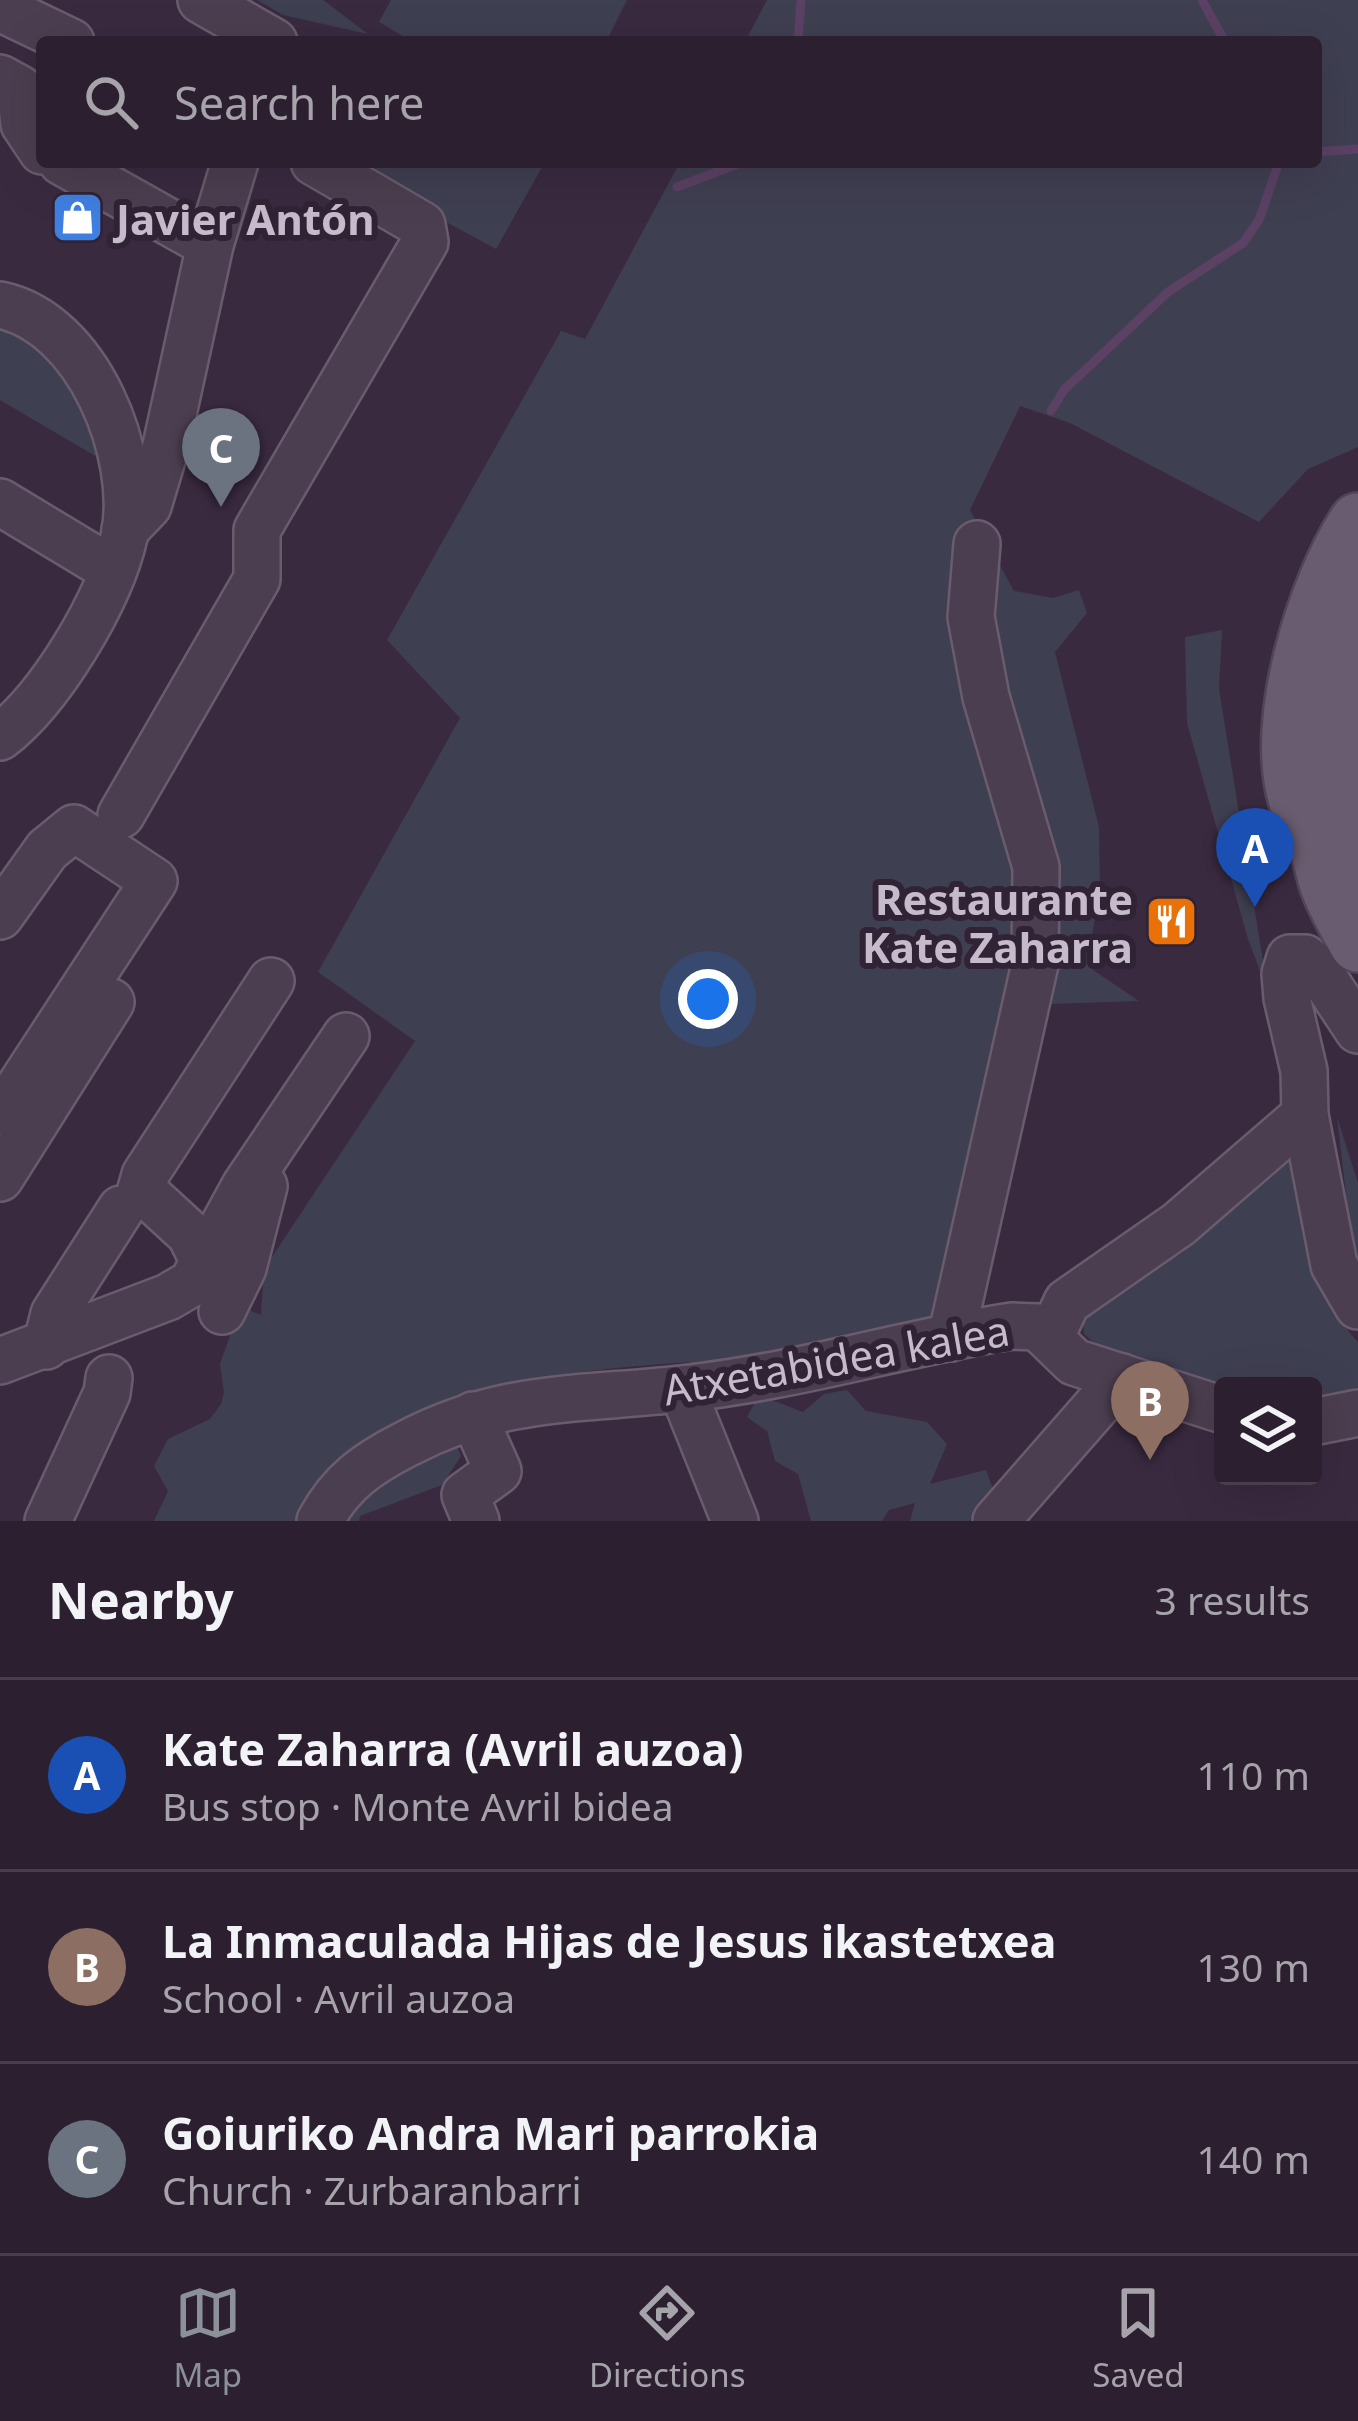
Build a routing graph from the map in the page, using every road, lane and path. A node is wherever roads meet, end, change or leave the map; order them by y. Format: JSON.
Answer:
{"nodes":[{"id":1,"x":201,"y":0,"type":"edge"},
{"id":2,"x":0,"y":8,"type":"edge"},
{"id":3,"x":58,"y":36,"type":"edge"},
{"id":4,"x":264,"y":36,"type":"edge"},
{"id":5,"x":0,"y":78,"type":"edge"},
{"id":6,"x":36,"y":142,"type":"edge"},
{"id":7,"x":73,"y":168,"type":"edge"},
{"id":8,"x":234,"y":168,"type":"edge"},
{"id":9,"x":325,"y":168,"type":"edge"},
{"id":10,"x":425,"y":242,"type":"junction"},
{"id":11,"x":210,"y":245,"type":"junction"},
{"id":12,"x":0,"y":305,"type":"edge"},
{"id":13,"x":0,"y":502,"type":"edge"},
{"id":14,"x":1358,"y":522,"type":"edge"},
{"id":15,"x":292,"y":532,"type":"dead end"},
{"id":16,"x":977,"y":544,"type":"dead end"},
{"id":17,"x":118,"y":550,"type":"junction"},
{"id":18,"x":1358,"y":609,"type":"edge"},
{"id":19,"x":0,"y":737,"type":"edge"},
{"id":20,"x":1330,"y":759,"type":"edge"},
{"id":21,"x":121,"y":815,"type":"dead end"},
{"id":22,"x":1358,"y":868,"type":"edge"},
{"id":23,"x":0,"y":916,"type":"edge"},
{"id":24,"x":1358,"y":943,"type":"edge"},
{"id":25,"x":140,"y":954,"type":"dead end"},
{"id":26,"x":271,"y":981,"type":"dead end"},
{"id":27,"x":1358,"y":985,"type":"edge"},
{"id":28,"x":1358,"y":1030,"type":"edge"},
{"id":29,"x":346,"y":1036,"type":"dead end"},
{"id":30,"x":7,"y":1091,"type":"edge"},
{"id":31,"x":1305,"y":1115,"type":"junction"},
{"id":32,"x":275,"y":1143,"type":"junction"},
{"id":33,"x":0,"y":1178,"type":"edge"},
{"id":34,"x":122,"y":1209,"type":"dead end"},
{"id":35,"x":204,"y":1262,"type":"junction"},
{"id":36,"x":1358,"y":1306,"type":"edge"},
{"id":37,"x":221,"y":1311,"type":"dead end"},
{"id":38,"x":1051,"y":1336,"type":"junction"},
{"id":39,"x":951,"y":1338,"type":"junction"},
{"id":40,"x":46,"y":1346,"type":"junction"},
{"id":41,"x":0,"y":1361,"type":"edge"},
{"id":42,"x":1122,"y":1377,"type":"junction"},
{"id":43,"x":109,"y":1378,"type":"dead end"},
{"id":44,"x":682,"y":1389,"type":"junction"},
{"id":45,"x":1214,"y":1407,"type":"edge"},
{"id":46,"x":1358,"y":1413,"type":"edge"},
{"id":47,"x":473,"y":1415,"type":"junction"},
{"id":48,"x":1322,"y":1420,"type":"edge"},
{"id":49,"x":48,"y":1521,"type":"edge"},
{"id":50,"x":320,"y":1521,"type":"edge"},
{"id":51,"x":476,"y":1521,"type":"edge"},
{"id":52,"x":735,"y":1521,"type":"edge"},
{"id":53,"x":996,"y":1521,"type":"edge"}],
"edges":[{"from":1,"to":4,"type":"street"},
{"from":2,"to":3,"type":"street"},
{"from":5,"to":6,"type":"street"},
{"from":7,"to":11,"type":"street"},
{"from":8,"to":11,"type":"street"},
{"from":9,"to":10,"type":"street"},
{"from":10,"to":15,"type":"street"},
{"from":10,"to":21,"type":"street"},
{"from":11,"to":17,"type":"street"},
{"from":12,"to":17,"type":"street"},
{"from":13,"to":17,"type":"street"},
{"from":14,"to":20,"type":"main road"},
{"from":16,"to":39,"type":"street"},
{"from":17,"to":19,"type":"street"},
{"from":18,"to":20,"type":"main road"},
{"from":20,"to":22,"type":"main road"},
{"from":20,"to":24,"type":"main road"},
{"from":20,"to":27,"type":"main road"},
{"from":23,"to":30,"type":"street"},
{"from":25,"to":33,"type":"street"},
{"from":26,"to":35,"type":"street"},
{"from":28,"to":31,"type":"street"},
{"from":29,"to":32,"type":"street"},
{"from":31,"to":36,"type":"street"},
{"from":31,"to":38,"type":"street","name":"Atxetabidea kalea"},
{"from":32,"to":35,"type":"street"},
{"from":32,"to":37,"type":"street"},
{"from":34,"to":40,"type":"street"},
{"from":35,"to":40,"type":"street"},
{"from":38,"to":39,"type":"street","name":"Atxetabidea kalea"},
{"from":38,"to":42,"type":"street"},
{"from":39,"to":44,"type":"street","name":"Atxetabidea kalea"},
{"from":40,"to":41,"type":"street"},
{"from":42,"to":45,"type":"street"},
{"from":42,"to":53,"type":"street"},
{"from":43,"to":49,"type":"street"},
{"from":44,"to":47,"type":"street","name":"Atxetabidea kalea"},
{"from":44,"to":52,"type":"street"},
{"from":46,"to":48,"type":"street"},
{"from":47,"to":50,"type":"street","name":"Atxetabidea kalea"},
{"from":47,"to":51,"type":"street"}]}
